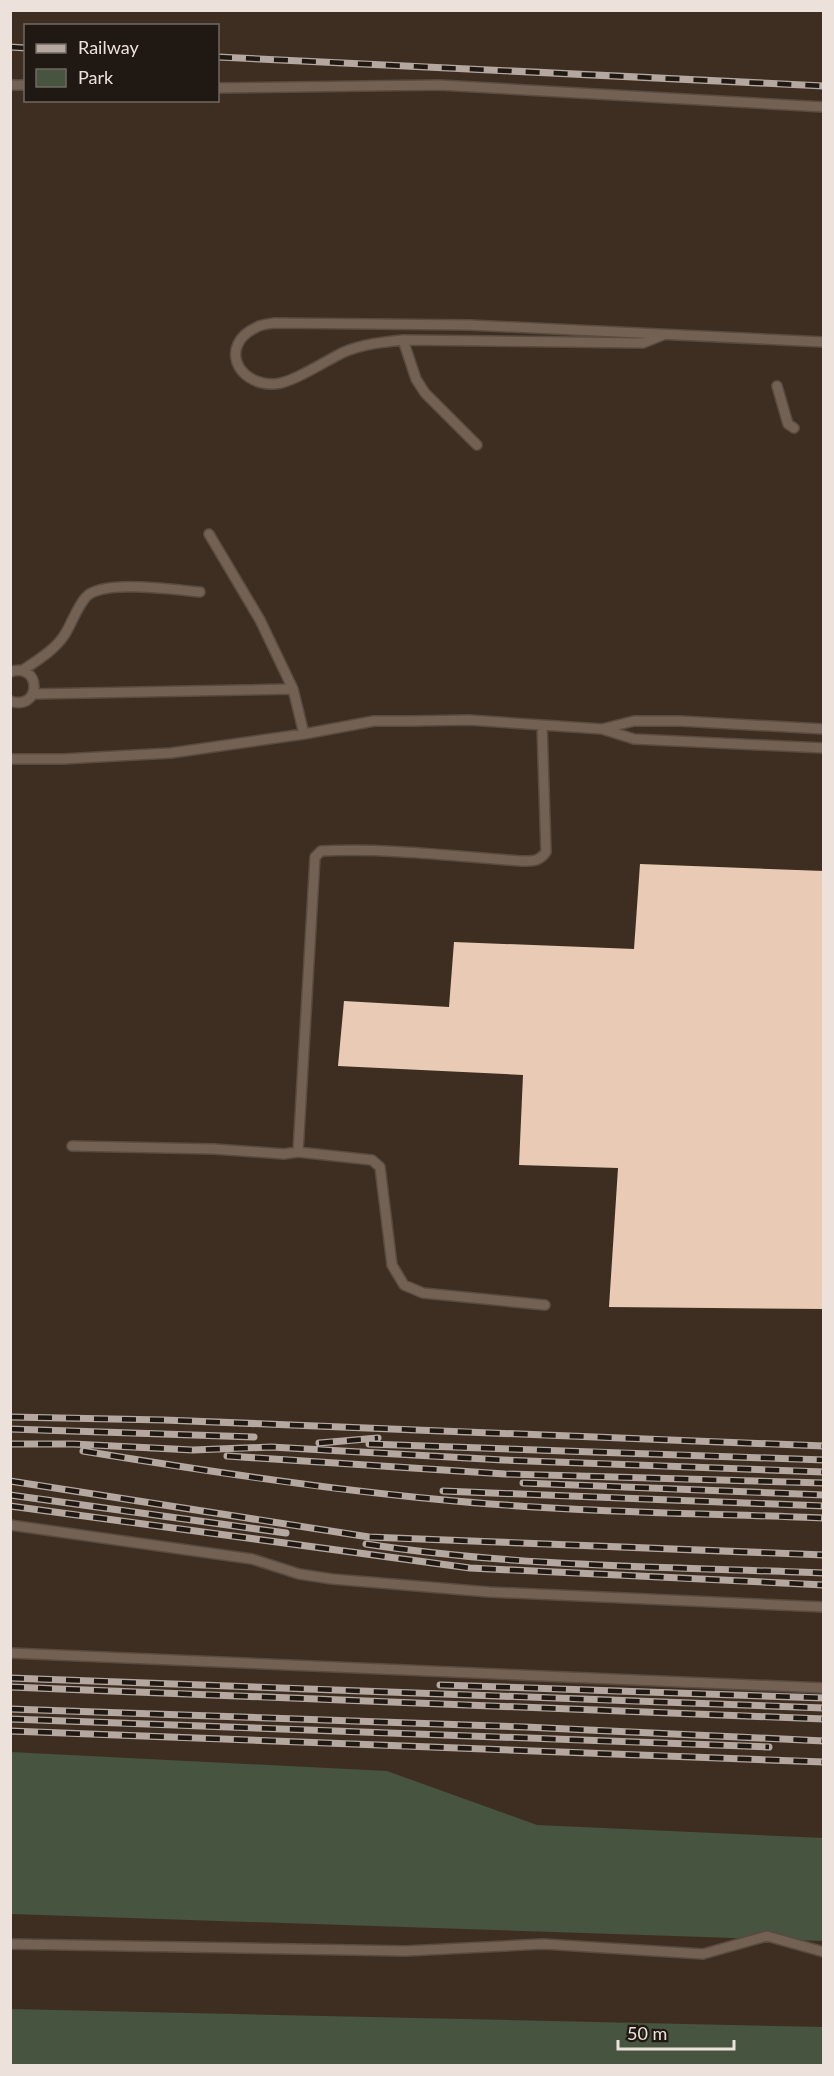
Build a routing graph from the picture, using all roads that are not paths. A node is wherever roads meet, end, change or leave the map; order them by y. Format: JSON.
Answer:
{"nodes":[{"id":1,"x":219,"y":88,"type":"edge"},
{"id":2,"x":824,"y":107,"type":"edge"},
{"id":3,"x":663,"y":335,"type":"junction"},
{"id":4,"x":403,"y":340,"type":"junction"},
{"id":5,"x":824,"y":342,"type":"edge"},
{"id":6,"x":777,"y":386,"type":"dead end"},
{"id":7,"x":794,"y":428,"type":"dead end"},
{"id":8,"x":477,"y":445,"type":"dead end"},
{"id":9,"x":209,"y":534,"type":"dead end"},
{"id":10,"x":200,"y":591,"type":"dead end"},
{"id":11,"x":23,"y":670,"type":"junction"},
{"id":12,"x":10,"y":672,"type":"edge"},
{"id":13,"x":293,"y":688,"type":"junction"},
{"id":14,"x":33,"y":694,"type":"junction"},
{"id":15,"x":10,"y":701,"type":"edge"},
{"id":16,"x":542,"y":725,"type":"junction"},
{"id":17,"x":602,"y":729,"type":"junction"},
{"id":18,"x":824,"y":729,"type":"edge"},
{"id":19,"x":304,"y":734,"type":"junction"},
{"id":20,"x":824,"y":748,"type":"edge"},
{"id":21,"x":10,"y":759,"type":"edge"},
{"id":22,"x":72,"y":1146,"type":"dead end"},
{"id":23,"x":298,"y":1152,"type":"junction"},
{"id":24,"x":545,"y":1305,"type":"dead end"},
{"id":25,"x":10,"y":1525,"type":"edge"},
{"id":26,"x":824,"y":1607,"type":"edge"},
{"id":27,"x":10,"y":1653,"type":"edge"},
{"id":28,"x":824,"y":1688,"type":"edge"},
{"id":29,"x":10,"y":1944,"type":"edge"},
{"id":30,"x":824,"y":1952,"type":"edge"}],
"edges":[{"from":1,"to":2,"type":"lane"},
{"from":3,"to":4,"type":"lane"},
{"from":3,"to":4,"type":"lane"},
{"from":3,"to":5,"type":"lane"},
{"from":4,"to":8,"type":"lane"},
{"from":6,"to":7,"type":"lane"},
{"from":9,"to":13,"type":"lane"},
{"from":10,"to":11,"type":"lane"},
{"from":11,"to":12,"type":"lane"},
{"from":11,"to":14,"type":"lane"},
{"from":13,"to":14,"type":"lane"},
{"from":13,"to":19,"type":"lane"},
{"from":14,"to":15,"type":"lane"},
{"from":16,"to":17,"type":"lane"},
{"from":16,"to":19,"type":"lane"},
{"from":16,"to":23,"type":"lane"},
{"from":17,"to":18,"type":"lane"},
{"from":17,"to":20,"type":"lane"},
{"from":19,"to":21,"type":"lane"},
{"from":22,"to":23,"type":"lane"},
{"from":23,"to":24,"type":"lane"},
{"from":25,"to":26,"type":"lane"},
{"from":27,"to":28,"type":"lane"},
{"from":29,"to":30,"type":"lane"}]}
